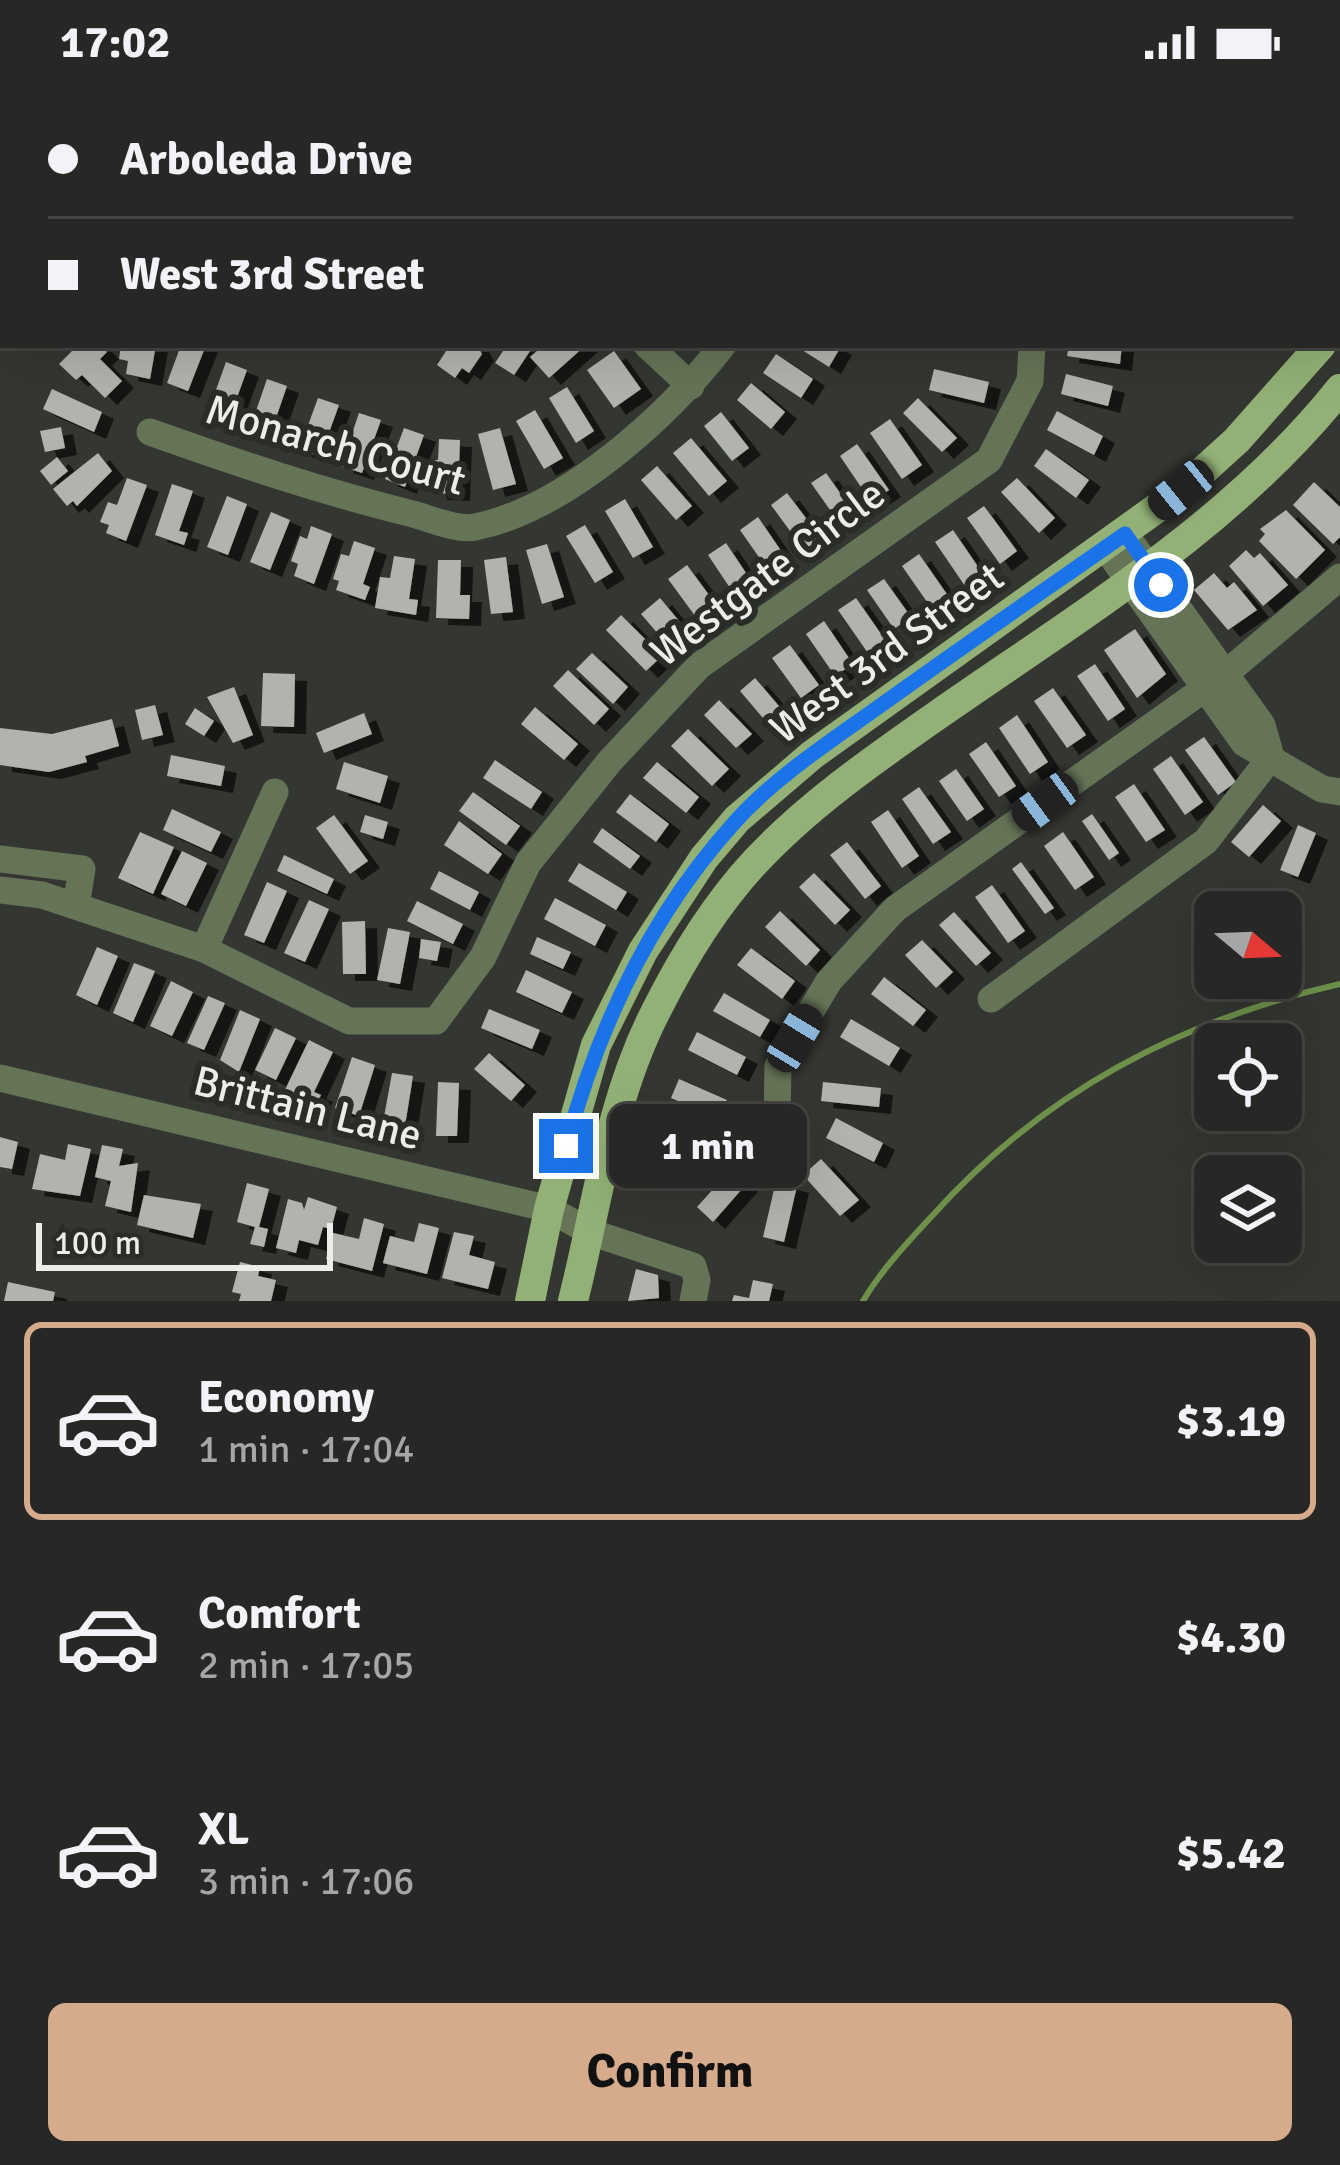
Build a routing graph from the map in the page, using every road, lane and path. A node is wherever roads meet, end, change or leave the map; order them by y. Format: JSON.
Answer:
{"nodes":[{"id":1,"x":650,"y":348,"type":"edge"},
{"id":2,"x":721,"y":348,"type":"edge"},
{"id":3,"x":1032,"y":348,"type":"edge"},
{"id":4,"x":1318,"y":348,"type":"edge"},
{"id":5,"x":692,"y":386,"type":"junction"},
{"id":6,"x":1340,"y":389,"type":"edge"},
{"id":7,"x":150,"y":432,"type":"dead end"},
{"id":8,"x":1115,"y":541,"type":"junction"},
{"id":9,"x":1139,"y":574,"type":"junction"},
{"id":10,"x":1340,"y":577,"type":"edge"},
{"id":11,"x":1215,"y":681,"type":"junction"},
{"id":12,"x":1271,"y":757,"type":"junction"},
{"id":13,"x":274,"y":792,"type":"dead end"},
{"id":14,"x":1340,"y":792,"type":"edge"},
{"id":15,"x":0,"y":859,"type":"edge"},
{"id":16,"x":0,"y":890,"type":"edge"},
{"id":17,"x":76,"y":906,"type":"junction"},
{"id":18,"x":204,"y":949,"type":"junction"},
{"id":19,"x":991,"y":999,"type":"dead end"},
{"id":20,"x":0,"y":1078,"type":"edge"},
{"id":21,"x":777,"y":1122,"type":"dead end"},
{"id":22,"x":548,"y":1209,"type":"junction"},
{"id":23,"x":590,"y":1232,"type":"junction"},
{"id":24,"x":530,"y":1301,"type":"edge"},
{"id":25,"x":573,"y":1301,"type":"edge"},
{"id":26,"x":693,"y":1301,"type":"edge"}],
"edges":[{"from":1,"to":5,"type":"street"},
{"from":2,"to":5,"type":"street","name":"Monarch Court"},
{"from":3,"to":18,"type":"street","name":"Westgate Circle"},
{"from":4,"to":8,"type":"main road","name":"West 3rd Street"},
{"from":5,"to":7,"type":"street","name":"Monarch Court"},
{"from":6,"to":9,"type":"main road","name":"West 3rd Street"},
{"from":8,"to":9,"type":"street"},
{"from":8,"to":22,"type":"main road","name":"West 3rd Street"},
{"from":9,"to":11,"type":"street"},
{"from":9,"to":23,"type":"main road","name":"West 3rd Street"},
{"from":10,"to":11,"type":"street"},
{"from":11,"to":12,"type":"street"},
{"from":11,"to":21,"type":"street"},
{"from":12,"to":14,"type":"street"},
{"from":12,"to":19,"type":"street"},
{"from":13,"to":18,"type":"street"},
{"from":15,"to":17,"type":"street"},
{"from":16,"to":17,"type":"street","name":"Westgate Circle"},
{"from":17,"to":18,"type":"street","name":"Westgate Circle"},
{"from":20,"to":22,"type":"street","name":"Brittain Lane"},
{"from":22,"to":23,"type":"street","name":"Brittain Lane"},
{"from":22,"to":24,"type":"main road","name":"West 3rd Street"},
{"from":23,"to":25,"type":"main road","name":"West 3rd Street"},
{"from":23,"to":26,"type":"street","name":"Brittain Lane"}]}
